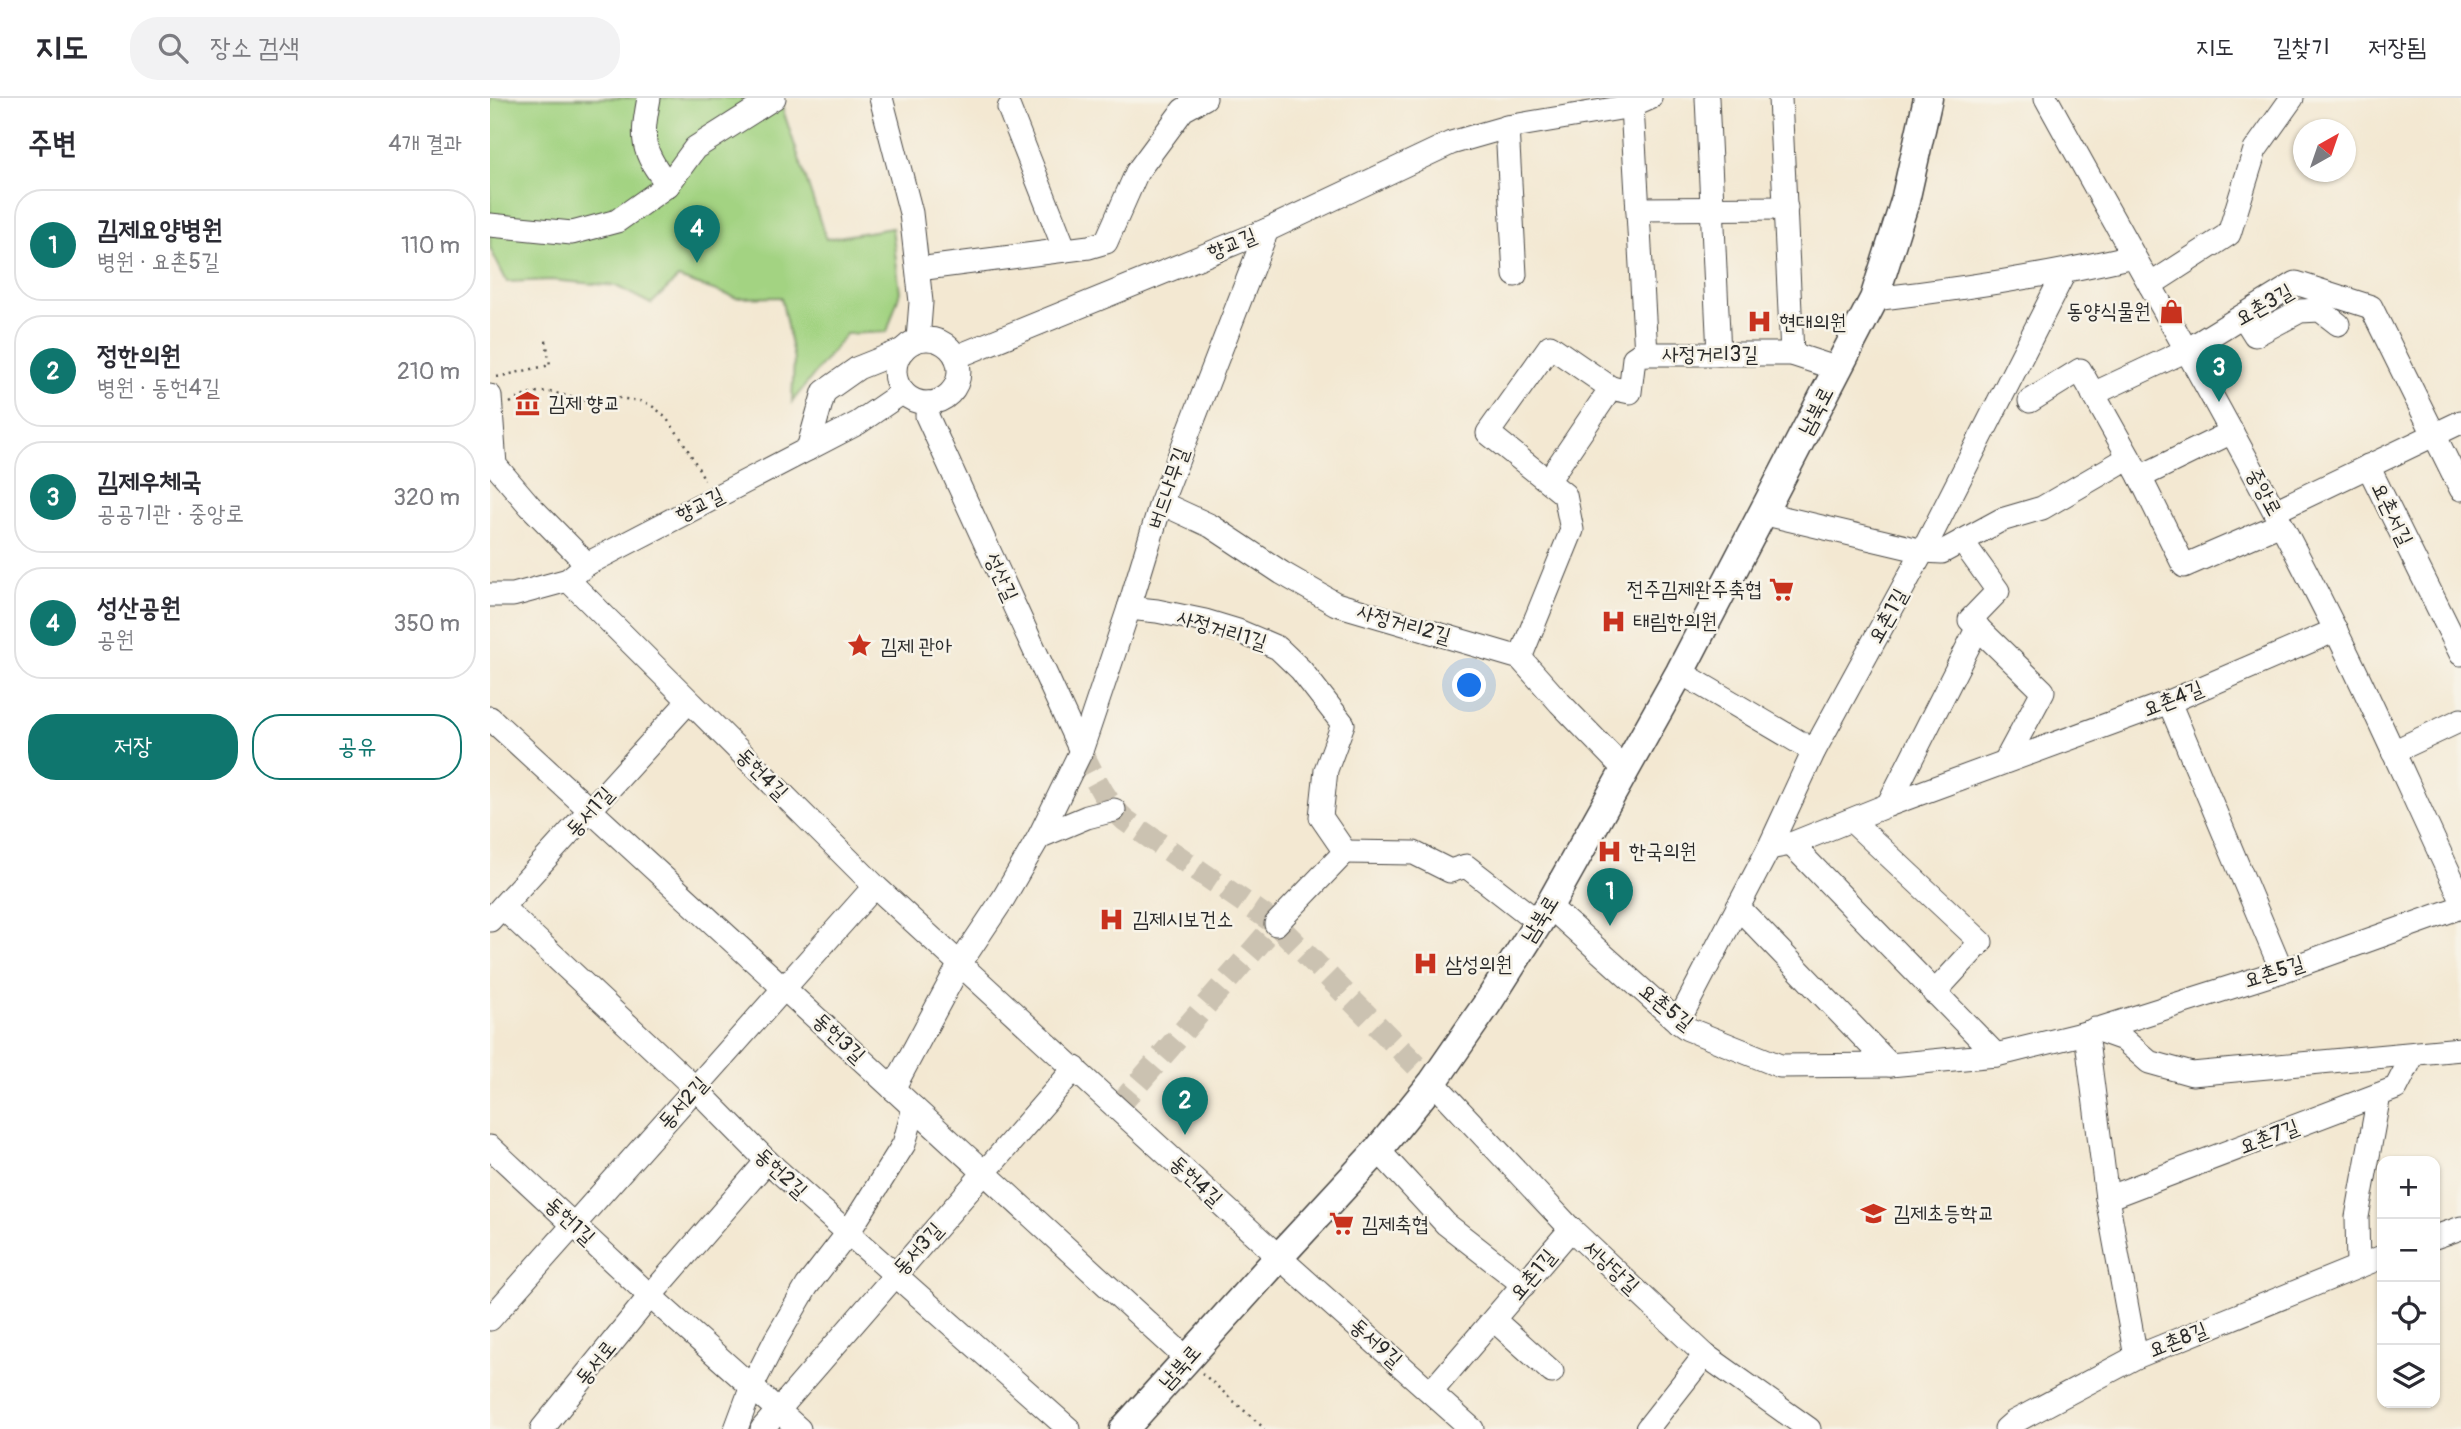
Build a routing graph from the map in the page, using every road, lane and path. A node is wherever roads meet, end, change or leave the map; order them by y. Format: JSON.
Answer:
{"nodes":[{"id":1,"x":649,"y":98,"type":"edge"},
{"id":2,"x":774,"y":98,"type":"edge"},
{"id":3,"x":881,"y":98,"type":"edge"},
{"id":4,"x":1205,"y":98,"type":"edge"},
{"id":5,"x":1707,"y":98,"type":"edge"},
{"id":6,"x":1780,"y":98,"type":"edge"},
{"id":7,"x":1928,"y":98,"type":"edge"},
{"id":8,"x":2046,"y":98,"type":"edge"},
{"id":9,"x":2292,"y":98,"type":"edge"},
{"id":10,"x":1641,"y":102,"type":"edge"},
{"id":11,"x":1009,"y":108,"type":"dead end"},
{"id":12,"x":1507,"y":127,"type":"junction"},
{"id":13,"x":668,"y":185,"type":"junction"},
{"id":14,"x":1712,"y":208,"type":"junction"},
{"id":15,"x":1786,"y":208,"type":"junction"},
{"id":16,"x":1638,"y":209,"type":"junction"},
{"id":17,"x":490,"y":225,"type":"edge"},
{"id":18,"x":1267,"y":230,"type":"junction"},
{"id":19,"x":1065,"y":250,"type":"junction"},
{"id":20,"x":2133,"y":257,"type":"junction"},
{"id":21,"x":918,"y":269,"type":"junction"},
{"id":22,"x":2064,"y":273,"type":"junction"},
{"id":23,"x":1515,"y":275,"type":"dead end"},
{"id":24,"x":2150,"y":285,"type":"junction"},
{"id":25,"x":1874,"y":299,"type":"junction"},
{"id":26,"x":2243,"y":316,"type":"junction"},
{"id":27,"x":2337,"y":324,"type":"dead end"},
{"id":28,"x":546,"y":340,"type":"dead end"},
{"id":29,"x":910,"y":345,"type":"junction"},
{"id":30,"x":2187,"y":350,"type":"junction"},
{"id":31,"x":1646,"y":354,"type":"junction"},
{"id":32,"x":1719,"y":354,"type":"junction"},
{"id":33,"x":1793,"y":354,"type":"junction"},
{"id":34,"x":956,"y":357,"type":"junction"},
{"id":35,"x":1838,"y":369,"type":"junction"},
{"id":36,"x":490,"y":378,"type":"edge"},
{"id":37,"x":1611,"y":387,"type":"junction"},
{"id":38,"x":903,"y":392,"type":"junction"},
{"id":39,"x":2093,"y":394,"type":"junction"},
{"id":40,"x":2030,"y":401,"type":"dead end"},
{"id":41,"x":928,"y":403,"type":"junction"},
{"id":42,"x":491,"y":404,"type":"edge"},
{"id":43,"x":2461,"y":422,"type":"edge"},
{"id":44,"x":2232,"y":432,"type":"junction"},
{"id":45,"x":2434,"y":434,"type":"junction"},
{"id":46,"x":808,"y":449,"type":"junction"},
{"id":47,"x":2368,"y":466,"type":"junction"},
{"id":48,"x":2134,"y":467,"type":"junction"},
{"id":49,"x":1548,"y":481,"type":"junction"},
{"id":50,"x":2461,"y":489,"type":"edge"},
{"id":51,"x":714,"y":498,"type":"junction"},
{"id":52,"x":1161,"y":503,"type":"junction"},
{"id":53,"x":1762,"y":513,"type":"junction"},
{"id":54,"x":2278,"y":518,"type":"junction"},
{"id":55,"x":1962,"y":541,"type":"junction"},
{"id":56,"x":1923,"y":551,"type":"junction"},
{"id":57,"x":587,"y":564,"type":"junction"},
{"id":58,"x":568,"y":580,"type":"junction"},
{"id":59,"x":490,"y":595,"type":"edge"},
{"id":60,"x":1129,"y":608,"type":"junction"},
{"id":61,"x":1974,"y":624,"type":"junction"},
{"id":62,"x":2336,"y":630,"type":"junction"},
{"id":63,"x":2461,"y":654,"type":"edge"},
{"id":64,"x":1520,"y":658,"type":"junction"},
{"id":65,"x":1680,"y":672,"type":"junction"},
{"id":66,"x":688,"y":702,"type":"junction"},
{"id":67,"x":2169,"y":702,"type":"junction"},
{"id":68,"x":490,"y":718,"type":"edge"},
{"id":69,"x":2461,"y":720,"type":"edge"},
{"id":70,"x":1081,"y":751,"type":"junction"},
{"id":71,"x":1814,"y":751,"type":"junction"},
{"id":72,"x":2393,"y":752,"type":"junction"},
{"id":73,"x":2007,"y":760,"type":"junction"},
{"id":74,"x":1625,"y":770,"type":"junction"},
{"id":75,"x":1888,"y":805,"type":"junction"},
{"id":76,"x":591,"y":810,"type":"junction"},
{"id":77,"x":1114,"y":810,"type":"dead end"},
{"id":78,"x":1852,"y":821,"type":"junction"},
{"id":79,"x":1040,"y":837,"type":"junction"},
{"id":80,"x":1780,"y":846,"type":"junction"},
{"id":81,"x":1345,"y":852,"type":"junction"},
{"id":82,"x":875,"y":886,"type":"junction"},
{"id":83,"x":2461,"y":898,"type":"edge"},
{"id":84,"x":1738,"y":907,"type":"junction"},
{"id":85,"x":2461,"y":907,"type":"edge"},
{"id":86,"x":496,"y":914,"type":"edge"},
{"id":87,"x":1544,"y":914,"type":"junction"},
{"id":88,"x":1276,"y":924,"type":"tunnel mouth"},
{"id":89,"x":961,"y":962,"type":"junction"},
{"id":90,"x":2282,"y":971,"type":"junction"},
{"id":91,"x":784,"y":987,"type":"junction"},
{"id":92,"x":1934,"y":993,"type":"junction"},
{"id":93,"x":1678,"y":1022,"type":"junction"},
{"id":94,"x":2090,"y":1031,"type":"junction"},
{"id":95,"x":2461,"y":1049,"type":"edge"},
{"id":96,"x":1996,"y":1055,"type":"junction"},
{"id":97,"x":2413,"y":1055,"type":"junction"},
{"id":98,"x":1890,"y":1065,"type":"junction"},
{"id":99,"x":1075,"y":1068,"type":"junction"},
{"id":100,"x":1433,"y":1082,"type":"junction"},
{"id":101,"x":696,"y":1089,"type":"junction"},
{"id":102,"x":893,"y":1089,"type":"junction"},
{"id":103,"x":2379,"y":1095,"type":"junction"},
{"id":104,"x":914,"y":1108,"type":"junction"},
{"id":105,"x":490,"y":1147,"type":"edge"},
{"id":106,"x":1378,"y":1150,"type":"junction"},
{"id":107,"x":767,"y":1161,"type":"junction"},
{"id":108,"x":986,"y":1172,"type":"junction"},
{"id":109,"x":2107,"y":1198,"type":"junction"},
{"id":110,"x":574,"y":1224,"type":"junction"},
{"id":111,"x":2461,"y":1227,"type":"edge"},
{"id":112,"x":1572,"y":1229,"type":"junction"},
{"id":113,"x":848,"y":1233,"type":"junction"},
{"id":114,"x":2440,"y":1235,"type":"edge"},
{"id":115,"x":1279,"y":1257,"type":"junction"},
{"id":116,"x":2377,"y":1259,"type":"edge"},
{"id":117,"x":2358,"y":1266,"type":"junction"},
{"id":118,"x":895,"y":1275,"type":"junction"},
{"id":119,"x":1524,"y":1285,"type":"junction"},
{"id":120,"x":650,"y":1296,"type":"junction"},
{"id":121,"x":490,"y":1319,"type":"edge"},
{"id":122,"x":1494,"y":1320,"type":"junction"},
{"id":123,"x":1705,"y":1355,"type":"junction"},
{"id":124,"x":2136,"y":1357,"type":"junction"},
{"id":125,"x":1187,"y":1359,"type":"junction"},
{"id":126,"x":1552,"y":1372,"type":"dead end"},
{"id":127,"x":752,"y":1386,"type":"junction"},
{"id":128,"x":1431,"y":1392,"type":"junction"},
{"id":129,"x":779,"y":1411,"type":"junction"},
{"id":130,"x":542,"y":1429,"type":"edge"},
{"id":131,"x":736,"y":1429,"type":"edge"},
{"id":132,"x":762,"y":1429,"type":"edge"},
{"id":133,"x":799,"y":1429,"type":"edge"},
{"id":134,"x":1069,"y":1429,"type":"edge"},
{"id":135,"x":1124,"y":1429,"type":"edge"},
{"id":136,"x":1265,"y":1429,"type":"edge"},
{"id":137,"x":1472,"y":1429,"type":"edge"},
{"id":138,"x":1647,"y":1429,"type":"edge"},
{"id":139,"x":1809,"y":1429,"type":"edge"},
{"id":140,"x":2006,"y":1429,"type":"edge"}],
"edges":[{"from":1,"to":13,"type":"street"},
{"from":2,"to":13,"type":"street"},
{"from":3,"to":21,"type":"street"},
{"from":4,"to":19,"type":"street"},
{"from":5,"to":14,"type":"street"},
{"from":6,"to":15,"type":"street"},
{"from":7,"to":25,"type":"main road","name":"남북로"},
{"from":8,"to":20,"type":"street","name":"중앙로"},
{"from":9,"to":24,"type":"street"},
{"from":10,"to":12,"type":"street","name":"향교길"},
{"from":10,"to":16,"type":"street","name":"향교길"},
{"from":11,"to":19,"type":"street"},
{"from":12,"to":18,"type":"street","name":"향교길"},
{"from":12,"to":23,"type":"street"},
{"from":13,"to":17,"type":"street"},
{"from":14,"to":15,"type":"street"},
{"from":14,"to":16,"type":"street"},
{"from":14,"to":32,"type":"street"},
{"from":15,"to":33,"type":"street"},
{"from":16,"to":31,"type":"street","name":"향교길"},
{"from":18,"to":34,"type":"street","name":"향교길"},
{"from":18,"to":52,"type":"street","name":"버드나무길"},
{"from":19,"to":21,"type":"street"},
{"from":20,"to":22,"type":"street"},
{"from":20,"to":24,"type":"street","name":"중앙로"},
{"from":21,"to":29,"type":"street"},
{"from":22,"to":25,"type":"street"},
{"from":22,"to":56,"type":"street","name":"요촌1길"},
{"from":24,"to":30,"type":"street","name":"중앙로"},
{"from":25,"to":35,"type":"main road","name":"남북로"},
{"from":26,"to":27,"type":"street"},
{"from":26,"to":30,"type":"street","name":"요촌3길"},
{"from":26,"to":45,"type":"street","name":"요촌3길"},
{"from":28,"to":36,"type":"path"},
{"from":29,"to":34,"type":"street"},
{"from":29,"to":38,"type":"street"},
{"from":29,"to":46,"type":"street"},
{"from":30,"to":39,"type":"street","name":"요촌3길"},
{"from":30,"to":44,"type":"street","name":"중앙로"},
{"from":31,"to":32,"type":"street","name":"사정거리3길"},
{"from":31,"to":37,"type":"street","name":"사정거리3길"},
{"from":32,"to":33,"type":"street","name":"사정거리3길"},
{"from":33,"to":35,"type":"street","name":"사정거리3길"},
{"from":34,"to":41,"type":"street"},
{"from":35,"to":53,"type":"main road","name":"남북로"},
{"from":37,"to":49,"type":"street","name":"사정거리3길"},
{"from":37,"to":49,"type":"street"},
{"from":38,"to":41,"type":"street"},
{"from":38,"to":46,"type":"street","name":"향교길"},
{"from":39,"to":40,"type":"street"},
{"from":39,"to":48,"type":"street"},
{"from":41,"to":70,"type":"street","name":"성산길"},
{"from":42,"to":51,"type":"path"},
{"from":42,"to":57,"type":"street"},
{"from":43,"to":45,"type":"street","name":"요촌서길"},
{"from":44,"to":48,"type":"street"},
{"from":44,"to":54,"type":"street","name":"중앙로"},
{"from":45,"to":47,"type":"street","name":"요촌서길"},
{"from":45,"to":50,"type":"street","name":"요촌3길"},
{"from":46,"to":51,"type":"street","name":"향교길"},
{"from":47,"to":54,"type":"street"},
{"from":47,"to":63,"type":"street","name":"요촌서길"},
{"from":48,"to":54,"type":"street"},
{"from":48,"to":55,"type":"street"},
{"from":49,"to":64,"type":"street"},
{"from":51,"to":57,"type":"street","name":"향교길"},
{"from":52,"to":60,"type":"street","name":"버드나무길"},
{"from":52,"to":64,"type":"street","name":"사정거리2길"},
{"from":53,"to":56,"type":"street"},
{"from":53,"to":65,"type":"main road","name":"남북로"},
{"from":54,"to":62,"type":"street","name":"중앙로"},
{"from":55,"to":56,"type":"street"},
{"from":55,"to":61,"type":"street"},
{"from":56,"to":71,"type":"street","name":"요촌1길"},
{"from":57,"to":58,"type":"street","name":"향교길"},
{"from":58,"to":59,"type":"street","name":"향교길"},
{"from":58,"to":66,"type":"street","name":"동헌4길"},
{"from":60,"to":70,"type":"street","name":"버드나무길"},
{"from":60,"to":81,"type":"street","name":"사정거리1길"},
{"from":61,"to":73,"type":"street"},
{"from":61,"to":75,"type":"street"},
{"from":62,"to":67,"type":"street","name":"요촌4길"},
{"from":62,"to":72,"type":"street","name":"중앙로"},
{"from":64,"to":74,"type":"street"},
{"from":65,"to":71,"type":"street"},
{"from":65,"to":74,"type":"main road","name":"남북로"},
{"from":66,"to":76,"type":"street","name":"동서1길"},
{"from":66,"to":82,"type":"street","name":"동헌4길"},
{"from":67,"to":73,"type":"street","name":"요촌4길"},
{"from":67,"to":90,"type":"street"},
{"from":68,"to":76,"type":"street","name":"동헌3길"},
{"from":69,"to":72,"type":"street"},
{"from":70,"to":79,"type":"street"},
{"from":71,"to":80,"type":"street","name":"요촌1길"},
{"from":72,"to":83,"type":"street","name":"중앙로"},
{"from":73,"to":75,"type":"street","name":"요촌4길"},
{"from":74,"to":87,"type":"main road","name":"남북로"},
{"from":75,"to":78,"type":"street","name":"요촌4길"},
{"from":76,"to":86,"type":"street","name":"동서1길"},
{"from":76,"to":91,"type":"street","name":"동헌3길"},
{"from":77,"to":79,"type":"street"},
{"from":78,"to":80,"type":"street","name":"요촌4길"},
{"from":78,"to":92,"type":"street"},
{"from":79,"to":89,"type":"street"},
{"from":80,"to":84,"type":"street","name":"요촌1길"},
{"from":80,"to":92,"type":"street"},
{"from":81,"to":87,"type":"street"},
{"from":81,"to":88,"type":"street"},
{"from":82,"to":89,"type":"street","name":"동헌4길"},
{"from":82,"to":91,"type":"street","name":"동서2길"},
{"from":84,"to":93,"type":"street","name":"요촌1길"},
{"from":84,"to":98,"type":"street"},
{"from":85,"to":90,"type":"street","name":"요촌5길"},
{"from":86,"to":101,"type":"street","name":"동헌2길"},
{"from":87,"to":93,"type":"street","name":"요촌5길"},
{"from":87,"to":100,"type":"main road","name":"남북로"},
{"from":89,"to":99,"type":"street","name":"동헌4길"},
{"from":89,"to":102,"type":"street"},
{"from":90,"to":94,"type":"street","name":"요촌5길"},
{"from":91,"to":101,"type":"street","name":"동서2길"},
{"from":91,"to":102,"type":"street","name":"동헌3길"},
{"from":92,"to":96,"type":"street"},
{"from":93,"to":98,"type":"street","name":"요촌5길"},
{"from":94,"to":96,"type":"street","name":"요촌5길"},
{"from":94,"to":97,"type":"street"},
{"from":94,"to":109,"type":"street"},
{"from":95,"to":97,"type":"street"},
{"from":96,"to":98,"type":"street","name":"요촌5길"},
{"from":97,"to":103,"type":"street","name":"요촌7길"},
{"from":99,"to":108,"type":"street","name":"동서3길"},
{"from":99,"to":115,"type":"street","name":"동헌4길"},
{"from":100,"to":106,"type":"main road","name":"남북로"},
{"from":100,"to":112,"type":"street","name":"서낭당길"},
{"from":101,"to":107,"type":"street","name":"동헌2길"},
{"from":101,"to":110,"type":"street","name":"동서2길"},
{"from":102,"to":104,"type":"street","name":"동헌3길"},
{"from":103,"to":109,"type":"street","name":"요촌7길"},
{"from":103,"to":117,"type":"street"},
{"from":104,"to":108,"type":"street","name":"동헌3길"},
{"from":104,"to":113,"type":"street"},
{"from":105,"to":110,"type":"street","name":"동헌1길"},
{"from":106,"to":115,"type":"main road","name":"남북로"},
{"from":106,"to":119,"type":"street"},
{"from":107,"to":113,"type":"street","name":"동헌2길"},
{"from":107,"to":120,"type":"street"},
{"from":108,"to":118,"type":"street","name":"동서3길"},
{"from":108,"to":125,"type":"street","name":"동헌3길"},
{"from":109,"to":124,"type":"street"},
{"from":110,"to":120,"type":"street","name":"동헌1길"},
{"from":110,"to":121,"type":"street","name":"동서2길"},
{"from":111,"to":114,"type":"street"},
{"from":112,"to":119,"type":"street","name":"요촌1길"},
{"from":112,"to":123,"type":"street","name":"서낭당길"},
{"from":113,"to":118,"type":"street","name":"동헌2길"},
{"from":113,"to":127,"type":"street"},
{"from":115,"to":125,"type":"main road","name":"남북로"},
{"from":115,"to":128,"type":"street","name":"동서9길"},
{"from":116,"to":117,"type":"street","name":"요촌8길"},
{"from":117,"to":124,"type":"street","name":"요촌8길"},
{"from":118,"to":129,"type":"street","name":"동서3길"},
{"from":118,"to":134,"type":"street","name":"동헌2길"},
{"from":119,"to":122,"type":"street","name":"요촌1길"},
{"from":120,"to":127,"type":"street","name":"동헌1길"},
{"from":120,"to":130,"type":"street","name":"동서로"},
{"from":122,"to":126,"type":"street","name":"요촌1길"},
{"from":122,"to":128,"type":"street","name":"요촌1길"},
{"from":123,"to":138,"type":"street"},
{"from":123,"to":139,"type":"street","name":"서낭당길"},
{"from":124,"to":140,"type":"street","name":"요촌8길"},
{"from":125,"to":135,"type":"main road","name":"남북로"},
{"from":125,"to":136,"type":"path"},
{"from":127,"to":129,"type":"street","name":"동헌1길"},
{"from":127,"to":131,"type":"street"},
{"from":128,"to":137,"type":"street","name":"동서9길"},
{"from":129,"to":132,"type":"street","name":"동서3길"},
{"from":129,"to":133,"type":"street","name":"동헌1길"}]}
